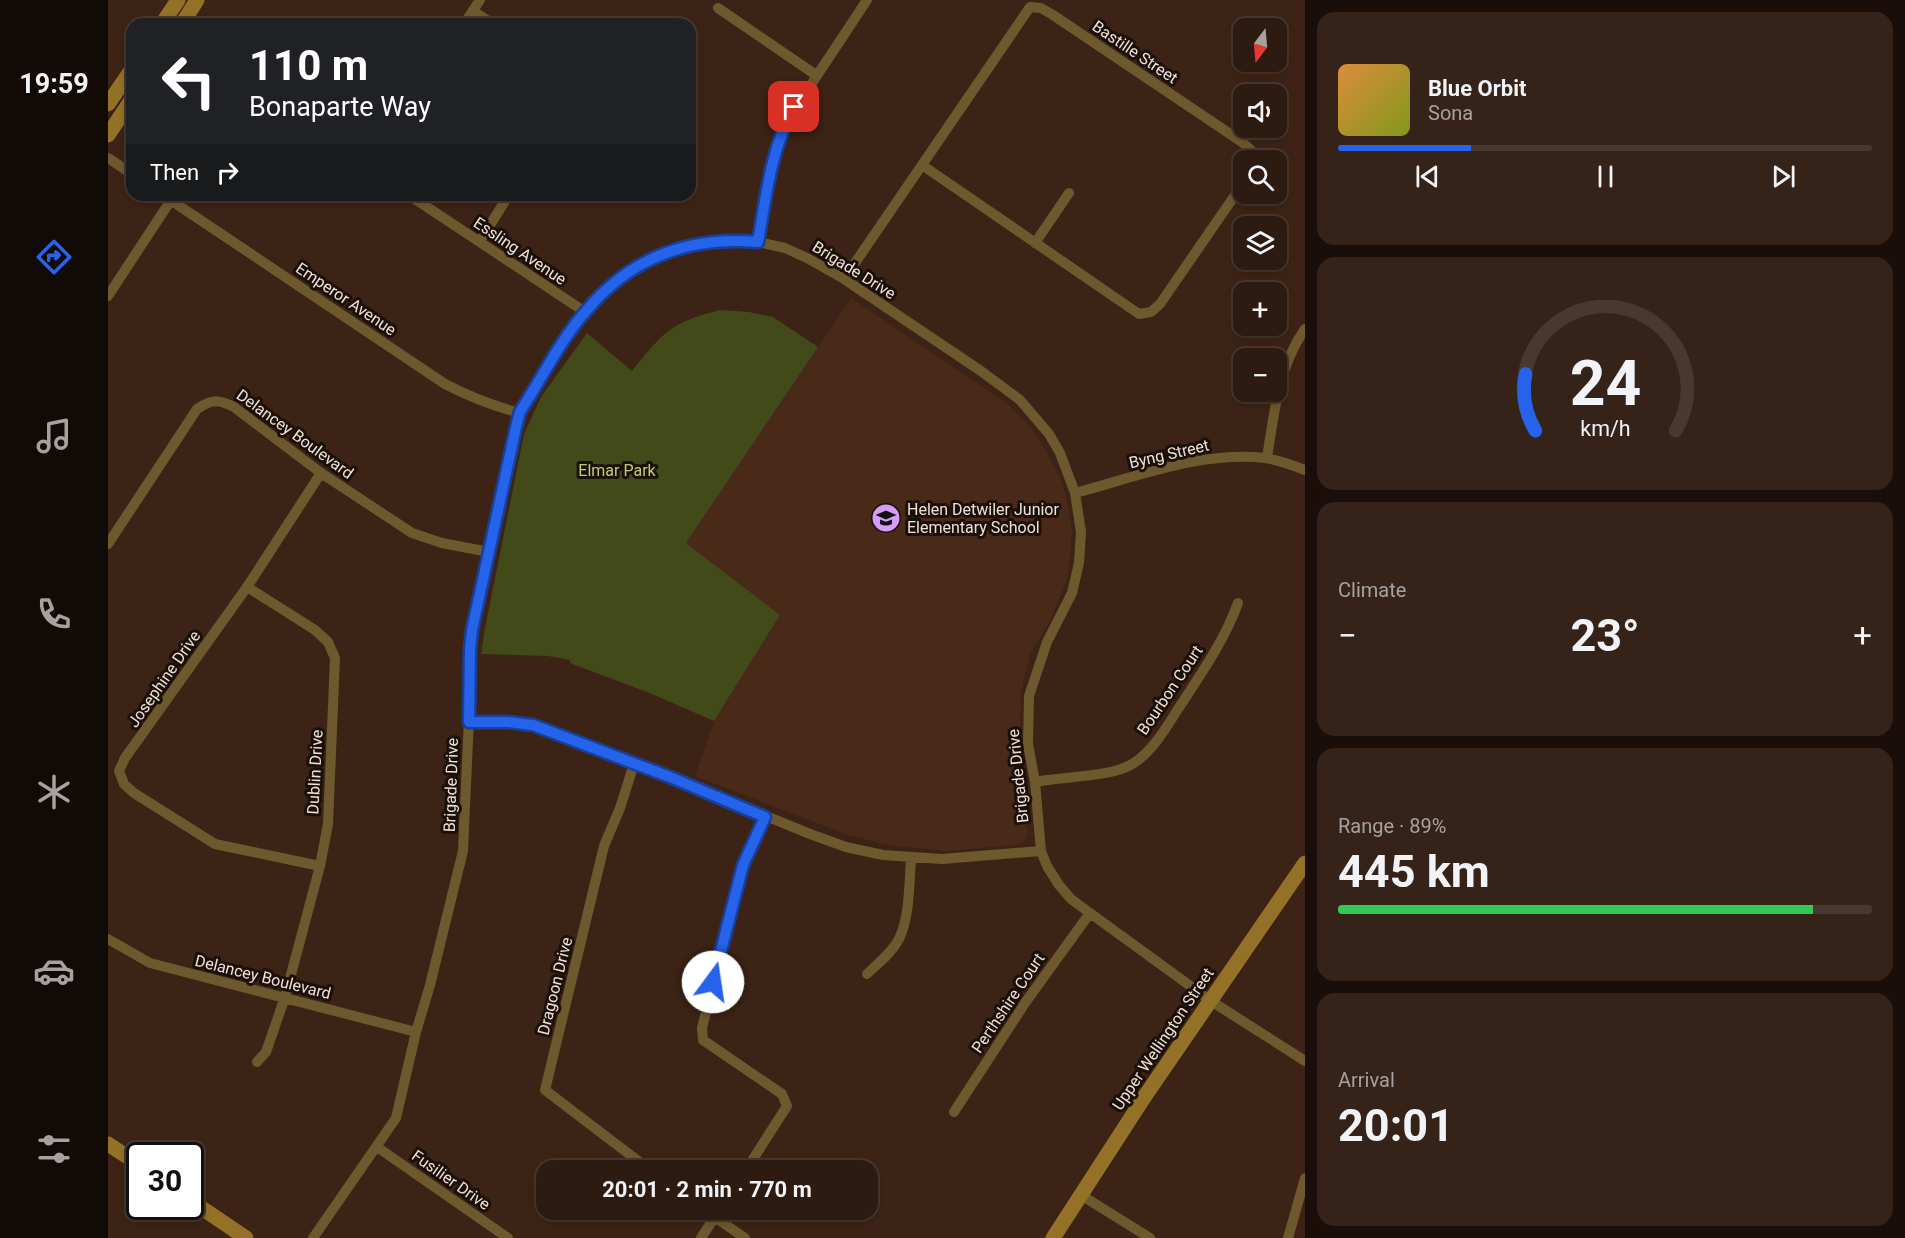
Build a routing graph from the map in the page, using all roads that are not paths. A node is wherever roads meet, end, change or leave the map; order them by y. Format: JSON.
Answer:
{"nodes":[{"id":1,"x":178,"y":0,"type":"edge"},
{"id":2,"x":197,"y":0,"type":"edge"},
{"id":3,"x":480,"y":0,"type":"edge"},
{"id":4,"x":867,"y":0,"type":"edge"},
{"id":5,"x":718,"y":8,"type":"dead end"},
{"id":6,"x":472,"y":11,"type":"junction"},
{"id":7,"x":166,"y":18,"type":"edge"},
{"id":8,"x":186,"y":18,"type":"edge"},
{"id":9,"x":468,"y":18,"type":"edge"},
{"id":10,"x":483,"y":18,"type":"edge"},
{"id":11,"x":816,"y":75,"type":"junction"},
{"id":12,"x":126,"y":78,"type":"edge"},
{"id":13,"x":108,"y":104,"type":"edge"},
{"id":14,"x":126,"y":108,"type":"edge"},
{"id":15,"x":108,"y":135,"type":"edge"},
{"id":16,"x":1251,"y":150,"type":"edge"},
{"id":17,"x":108,"y":158,"type":"edge"},
{"id":18,"x":922,"y":165,"type":"junction"},
{"id":19,"x":126,"y":170,"type":"edge"},
{"id":20,"x":1069,"y":193,"type":"dead end"},
{"id":21,"x":1233,"y":198,"type":"edge"},
{"id":22,"x":165,"y":201,"type":"edge"},
{"id":23,"x":172,"y":201,"type":"edge"},
{"id":24,"x":418,"y":201,"type":"edge"},
{"id":25,"x":505,"y":201,"type":"dead end"},
{"id":26,"x":480,"y":240,"type":"junction"},
{"id":27,"x":758,"y":242,"type":"junction"},
{"id":28,"x":1035,"y":243,"type":"junction"},
{"id":29,"x":844,"y":279,"type":"junction"},
{"id":30,"x":108,"y":296,"type":"edge"},
{"id":31,"x":585,"y":312,"type":"junction"},
{"id":32,"x":1305,"y":329,"type":"edge"},
{"id":33,"x":520,"y":412,"type":"junction"},
{"id":34,"x":1267,"y":458,"type":"junction"},
{"id":35,"x":1305,"y":470,"type":"edge"},
{"id":36,"x":321,"y":473,"type":"junction"},
{"id":37,"x":1076,"y":493,"type":"junction"},
{"id":38,"x":108,"y":544,"type":"edge"},
{"id":39,"x":489,"y":552,"type":"junction"},
{"id":40,"x":248,"y":587,"type":"junction"},
{"id":41,"x":1238,"y":603,"type":"dead end"},
{"id":42,"x":469,"y":722,"type":"junction"},
{"id":43,"x":634,"y":764,"type":"junction"},
{"id":44,"x":1035,"y":782,"type":"junction"},
{"id":45,"x":765,"y":817,"type":"junction"},
{"id":46,"x":1041,"y":851,"type":"junction"},
{"id":47,"x":912,"y":858,"type":"junction"},
{"id":48,"x":1305,"y":863,"type":"edge"},
{"id":49,"x":320,"y":866,"type":"junction"},
{"id":50,"x":1090,"y":913,"type":"junction"},
{"id":51,"x":108,"y":939,"type":"edge"},
{"id":52,"x":867,"y":974,"type":"dead end"},
{"id":53,"x":285,"y":997,"type":"junction"},
{"id":54,"x":1211,"y":1001,"type":"junction"},
{"id":55,"x":416,"y":1032,"type":"junction"},
{"id":56,"x":1305,"y":1061,"type":"edge"},
{"id":57,"x":257,"y":1062,"type":"dead end"},
{"id":58,"x":954,"y":1112,"type":"dead end"},
{"id":59,"x":108,"y":1144,"type":"edge"},
{"id":60,"x":377,"y":1147,"type":"junction"},
{"id":61,"x":126,"y":1156,"type":"edge"},
{"id":62,"x":637,"y":1160,"type":"edge"},
{"id":63,"x":752,"y":1160,"type":"edge"},
{"id":64,"x":1305,"y":1178,"type":"edge"},
{"id":65,"x":1081,"y":1195,"type":"junction"},
{"id":66,"x":204,"y":1210,"type":"edge"},
{"id":67,"x":713,"y":1220,"type":"edge"},
{"id":68,"x":725,"y":1220,"type":"edge"},
{"id":69,"x":246,"y":1238,"type":"edge"},
{"id":70,"x":313,"y":1238,"type":"edge"},
{"id":71,"x":508,"y":1238,"type":"edge"},
{"id":72,"x":701,"y":1238,"type":"edge"},
{"id":73,"x":745,"y":1238,"type":"edge"},
{"id":74,"x":1053,"y":1238,"type":"edge"},
{"id":75,"x":1150,"y":1238,"type":"edge"},
{"id":76,"x":1288,"y":1238,"type":"edge"}],
"edges":[{"from":1,"to":7,"type":"main road"},
{"from":2,"to":8,"type":"main road"},
{"from":3,"to":6,"type":"street"},
{"from":4,"to":11,"type":"street"},
{"from":5,"to":11,"type":"street"},
{"from":6,"to":9,"type":"street"},
{"from":6,"to":10,"type":"street"},
{"from":11,"to":27,"type":"street"},
{"from":12,"to":13,"type":"main road"},
{"from":14,"to":15,"type":"main road"},
{"from":16,"to":18,"type":"street","name":"Bastille Street"},
{"from":17,"to":19,"type":"street"},
{"from":18,"to":28,"type":"street"},
{"from":18,"to":29,"type":"street","name":"Bastille Street"},
{"from":20,"to":28,"type":"street"},
{"from":21,"to":28,"type":"street"},
{"from":22,"to":30,"type":"street"},
{"from":23,"to":33,"type":"street","name":"Emperor Avenue"},
{"from":24,"to":26,"type":"street","name":"Essling Avenue"},
{"from":25,"to":26,"type":"street"},
{"from":26,"to":31,"type":"street","name":"Essling Avenue"},
{"from":27,"to":29,"type":"street","name":"Brigade Drive"},
{"from":27,"to":31,"type":"street","name":"Brigade Drive"},
{"from":29,"to":37,"type":"street","name":"Brigade Drive"},
{"from":31,"to":33,"type":"street","name":"Brigade Drive"},
{"from":32,"to":34,"type":"street"},
{"from":33,"to":39,"type":"street","name":"Brigade Drive"},
{"from":34,"to":35,"type":"street","name":"Byng Street"},
{"from":34,"to":37,"type":"street","name":"Byng Street"},
{"from":36,"to":38,"type":"street","name":"Delancey Boulevard"},
{"from":36,"to":39,"type":"street","name":"Delancey Boulevard"},
{"from":36,"to":40,"type":"street","name":"Josephine Drive"},
{"from":37,"to":44,"type":"street","name":"Brigade Drive"},
{"from":39,"to":42,"type":"street","name":"Brigade Drive"},
{"from":40,"to":49,"type":"street","name":"Dublin Drive"},
{"from":40,"to":49,"type":"street","name":"Josephine Drive"},
{"from":41,"to":44,"type":"street","name":"Bourbon Court"},
{"from":42,"to":43,"type":"street"},
{"from":42,"to":55,"type":"street","name":"Brigade Drive"},
{"from":43,"to":45,"type":"street"},
{"from":43,"to":62,"type":"street","name":"Dragoon Drive"},
{"from":44,"to":46,"type":"street","name":"Brigade Drive"},
{"from":45,"to":47,"type":"street"},
{"from":45,"to":63,"type":"street"},
{"from":46,"to":47,"type":"street"},
{"from":46,"to":50,"type":"street","name":"Brigade Drive"},
{"from":47,"to":52,"type":"street"},
{"from":48,"to":54,"type":"main road","name":"Upper Wellington Street"},
{"from":49,"to":53,"type":"street","name":"Dublin Drive"},
{"from":50,"to":54,"type":"street","name":"Brigade Drive"},
{"from":50,"to":58,"type":"street","name":"Perthshire Court"},
{"from":51,"to":53,"type":"street","name":"Delancey Boulevard"},
{"from":53,"to":55,"type":"street","name":"Delancey Boulevard"},
{"from":53,"to":57,"type":"street","name":"Dublin Drive"},
{"from":54,"to":56,"type":"street","name":"Brigade Drive"},
{"from":54,"to":65,"type":"main road","name":"Upper Wellington Street"},
{"from":55,"to":60,"type":"street","name":"Brigade Drive"},
{"from":59,"to":61,"type":"main road"},
{"from":60,"to":70,"type":"street","name":"Brigade Drive"},
{"from":60,"to":71,"type":"street","name":"Fusilier Drive"},
{"from":64,"to":76,"type":"street"},
{"from":65,"to":74,"type":"main road","name":"Upper Wellington Street"},
{"from":65,"to":75,"type":"street"},
{"from":66,"to":69,"type":"main road"},
{"from":67,"to":72,"type":"street"},
{"from":68,"to":73,"type":"street"}]}
